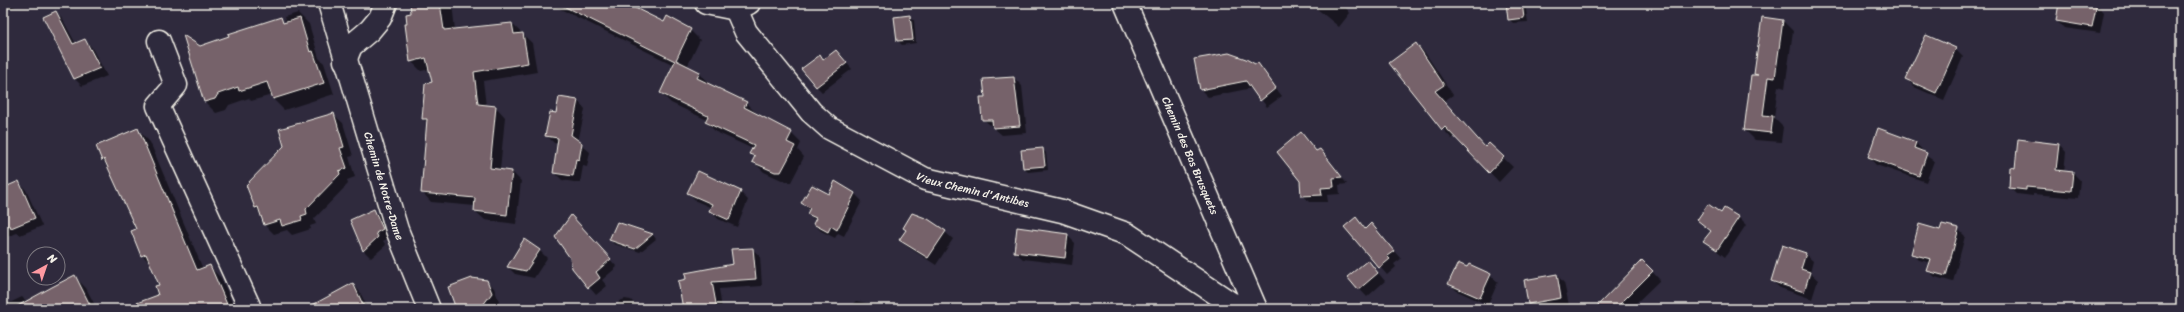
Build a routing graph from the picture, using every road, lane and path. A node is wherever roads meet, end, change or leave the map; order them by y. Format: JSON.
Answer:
{"nodes":[{"id":1,"x":329,"y":3,"type":"edge"},
{"id":2,"x":386,"y":3,"type":"edge"},
{"id":3,"x":706,"y":3,"type":"edge"},
{"id":4,"x":1125,"y":3,"type":"edge"},
{"id":5,"x":743,"y":6,"type":"edge"},
{"id":6,"x":159,"y":41,"type":"dead end"},
{"id":7,"x":345,"y":61,"type":"junction"},
{"id":8,"x":1255,"y":308,"type":"edge"},
{"id":9,"x":248,"y":309,"type":"edge"},
{"id":10,"x":429,"y":309,"type":"edge"}],
"edges":[{"from":1,"to":7,"type":"street","name":"Chemin de Notre-Dame"},
{"from":2,"to":7,"type":"street"},
{"from":3,"to":5,"type":"street"},
{"from":4,"to":8,"type":"street","name":"Chemin des Bas Brusquets"},
{"from":5,"to":8,"type":"street","name":"Vieux Chemin d'Antibes"},
{"from":6,"to":9,"type":"street"},
{"from":7,"to":10,"type":"street","name":"Chemin de Notre-Dame"}]}
